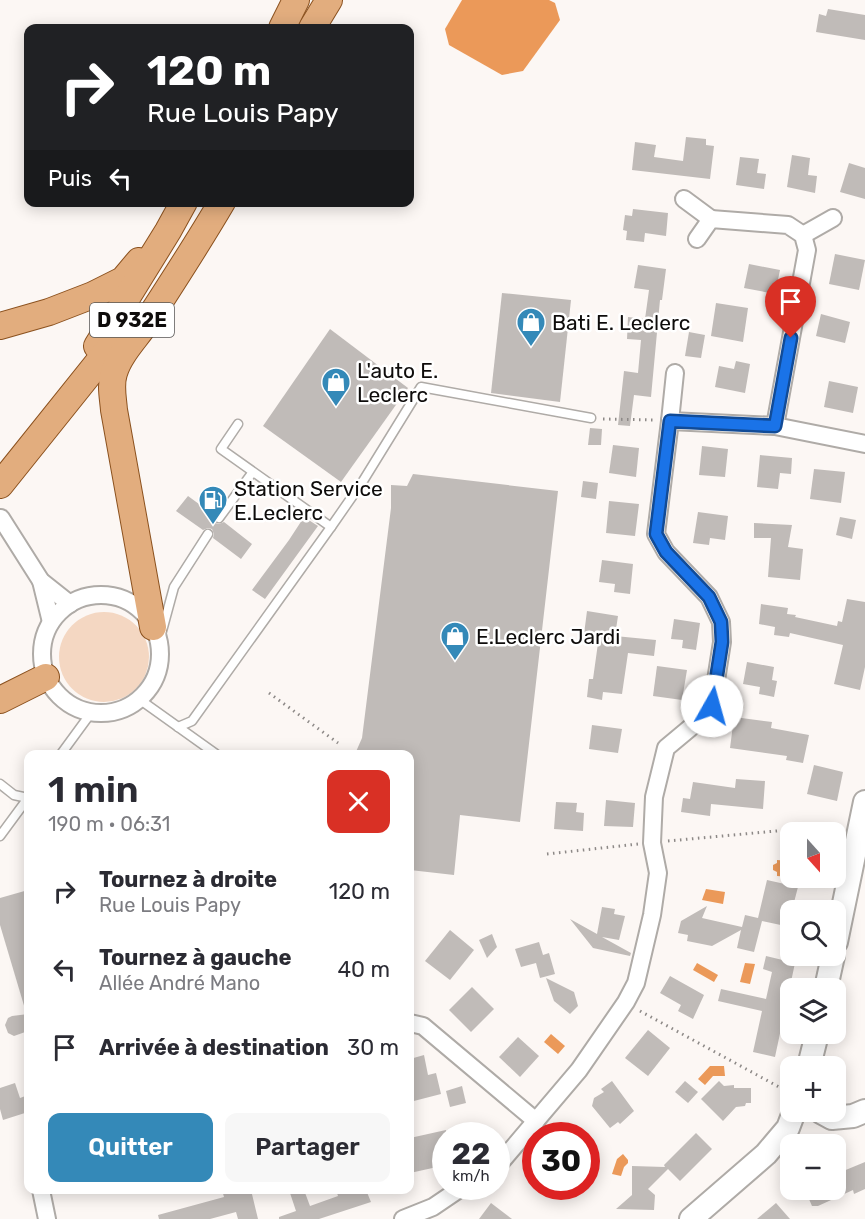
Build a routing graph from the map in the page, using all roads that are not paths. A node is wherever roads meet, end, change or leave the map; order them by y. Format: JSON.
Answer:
{"nodes":[{"id":1,"x":296,"y":0,"type":"edge"},
{"id":2,"x":329,"y":0,"type":"edge"},
{"id":3,"x":284,"y":24,"type":"edge"},
{"id":4,"x":314,"y":24,"type":"edge"},
{"id":5,"x":684,"y":199,"type":"dead end"},
{"id":6,"x":173,"y":207,"type":"edge"},
{"id":7,"x":181,"y":207,"type":"edge"},
{"id":8,"x":208,"y":207,"type":"edge"},
{"id":9,"x":219,"y":207,"type":"edge"},
{"id":10,"x":833,"y":218,"type":"dead end"},
{"id":11,"x":711,"y":219,"type":"junction"},
{"id":12,"x":803,"y":235,"type":"junction"},
{"id":13,"x":697,"y":239,"type":"dead end"},
{"id":14,"x":0,"y":326,"type":"edge"},
{"id":15,"x":675,"y":373,"type":"dead end"},
{"id":16,"x":591,"y":418,"type":"road end"},
{"id":17,"x":670,"y":421,"type":"junction"},
{"id":18,"x":238,"y":424,"type":"dead end"},
{"id":19,"x":775,"y":426,"type":"junction"},
{"id":20,"x":43,"y":432,"type":"junction"},
{"id":21,"x":865,"y":444,"type":"edge"},
{"id":22,"x":252,"y":473,"type":"junction"},
{"id":23,"x":0,"y":485,"type":"edge"},
{"id":24,"x":1,"y":518,"type":"edge"},
{"id":25,"x":219,"y":518,"type":"dead end"},
{"id":26,"x":331,"y":527,"type":"junction"},
{"id":27,"x":208,"y":534,"type":"dead end"},
{"id":28,"x":41,"y":581,"type":"junction"},
{"id":29,"x":70,"y":604,"type":"junction"},
{"id":30,"x":51,"y":622,"type":"junction"},
{"id":31,"x":156,"y":634,"type":"junction"},
{"id":32,"x":46,"y":677,"type":"junction"},
{"id":33,"x":139,"y":699,"type":"junction"},
{"id":34,"x":0,"y":700,"type":"edge"},
{"id":35,"x":91,"y":713,"type":"junction"},
{"id":36,"x":178,"y":727,"type":"junction"},
{"id":37,"x":64,"y":750,"type":"edge"},
{"id":38,"x":210,"y":750,"type":"edge"},
{"id":39,"x":0,"y":784,"type":"edge"},
{"id":40,"x":24,"y":797,"type":"edge"},
{"id":41,"x":24,"y":803,"type":"edge"},
{"id":42,"x":863,"y":812,"type":"edge"},
{"id":43,"x":2,"y":831,"type":"edge"},
{"id":44,"x":845,"y":900,"type":"edge"},
{"id":45,"x":414,"y":1024,"type":"edge"},
{"id":46,"x":865,"y":1111,"type":"edge"},
{"id":47,"x":846,"y":1117,"type":"edge"},
{"id":48,"x":536,"y":1121,"type":"junction"},
{"id":49,"x":790,"y":1122,"type":"edge"},
{"id":50,"x":510,"y":1151,"type":"edge"},
{"id":51,"x":41,"y":1194,"type":"edge"},
{"id":52,"x":443,"y":1200,"type":"edge"},
{"id":53,"x":427,"y":1215,"type":"edge"},
{"id":54,"x":47,"y":1219,"type":"edge"},
{"id":55,"x":404,"y":1219,"type":"edge"},
{"id":56,"x":691,"y":1219,"type":"edge"}],
"edges":[{"from":1,"to":3,"type":"main road"},
{"from":2,"to":4,"type":"main road"},
{"from":5,"to":11,"type":"street"},
{"from":6,"to":14,"type":"main road"},
{"from":7,"to":20,"type":"main road","number":"D 932E"},
{"from":8,"to":20,"type":"main road","number":"D 932E"},
{"from":9,"to":31,"type":"main road"},
{"from":10,"to":12,"type":"street"},
{"from":11,"to":12,"type":"street"},
{"from":11,"to":13,"type":"street"},
{"from":12,"to":19,"type":"street"},
{"from":15,"to":17,"type":"street"},
{"from":16,"to":26,"type":"lane"},
{"from":17,"to":19,"type":"street"},
{"from":17,"to":48,"type":"street"},
{"from":18,"to":22,"type":"lane"},
{"from":19,"to":21,"type":"street"},
{"from":20,"to":23,"type":"main road","number":"D 932E"},
{"from":22,"to":25,"type":"lane"},
{"from":22,"to":26,"type":"lane"},
{"from":24,"to":28,"type":"street"},
{"from":26,"to":36,"type":"lane"},
{"from":27,"to":31,"type":"lane"},
{"from":28,"to":29,"type":"street"},
{"from":28,"to":30,"type":"street"},
{"from":29,"to":30,"type":"street"},
{"from":29,"to":31,"type":"street"},
{"from":30,"to":32,"type":"street"},
{"from":31,"to":33,"type":"street"},
{"from":32,"to":34,"type":"main road"},
{"from":32,"to":35,"type":"street"},
{"from":33,"to":35,"type":"street"},
{"from":33,"to":36,"type":"lane"},
{"from":35,"to":37,"type":"lane"},
{"from":36,"to":38,"type":"lane"},
{"from":39,"to":40,"type":"lane"},
{"from":41,"to":43,"type":"lane"},
{"from":42,"to":44,"type":"street"},
{"from":45,"to":48,"type":"street"},
{"from":46,"to":47,"type":"street"},
{"from":48,"to":50,"type":"street"},
{"from":49,"to":56,"type":"street"},
{"from":51,"to":54,"type":"street"},
{"from":52,"to":53,"type":"street"},
{"from":53,"to":55,"type":"street"}]}
